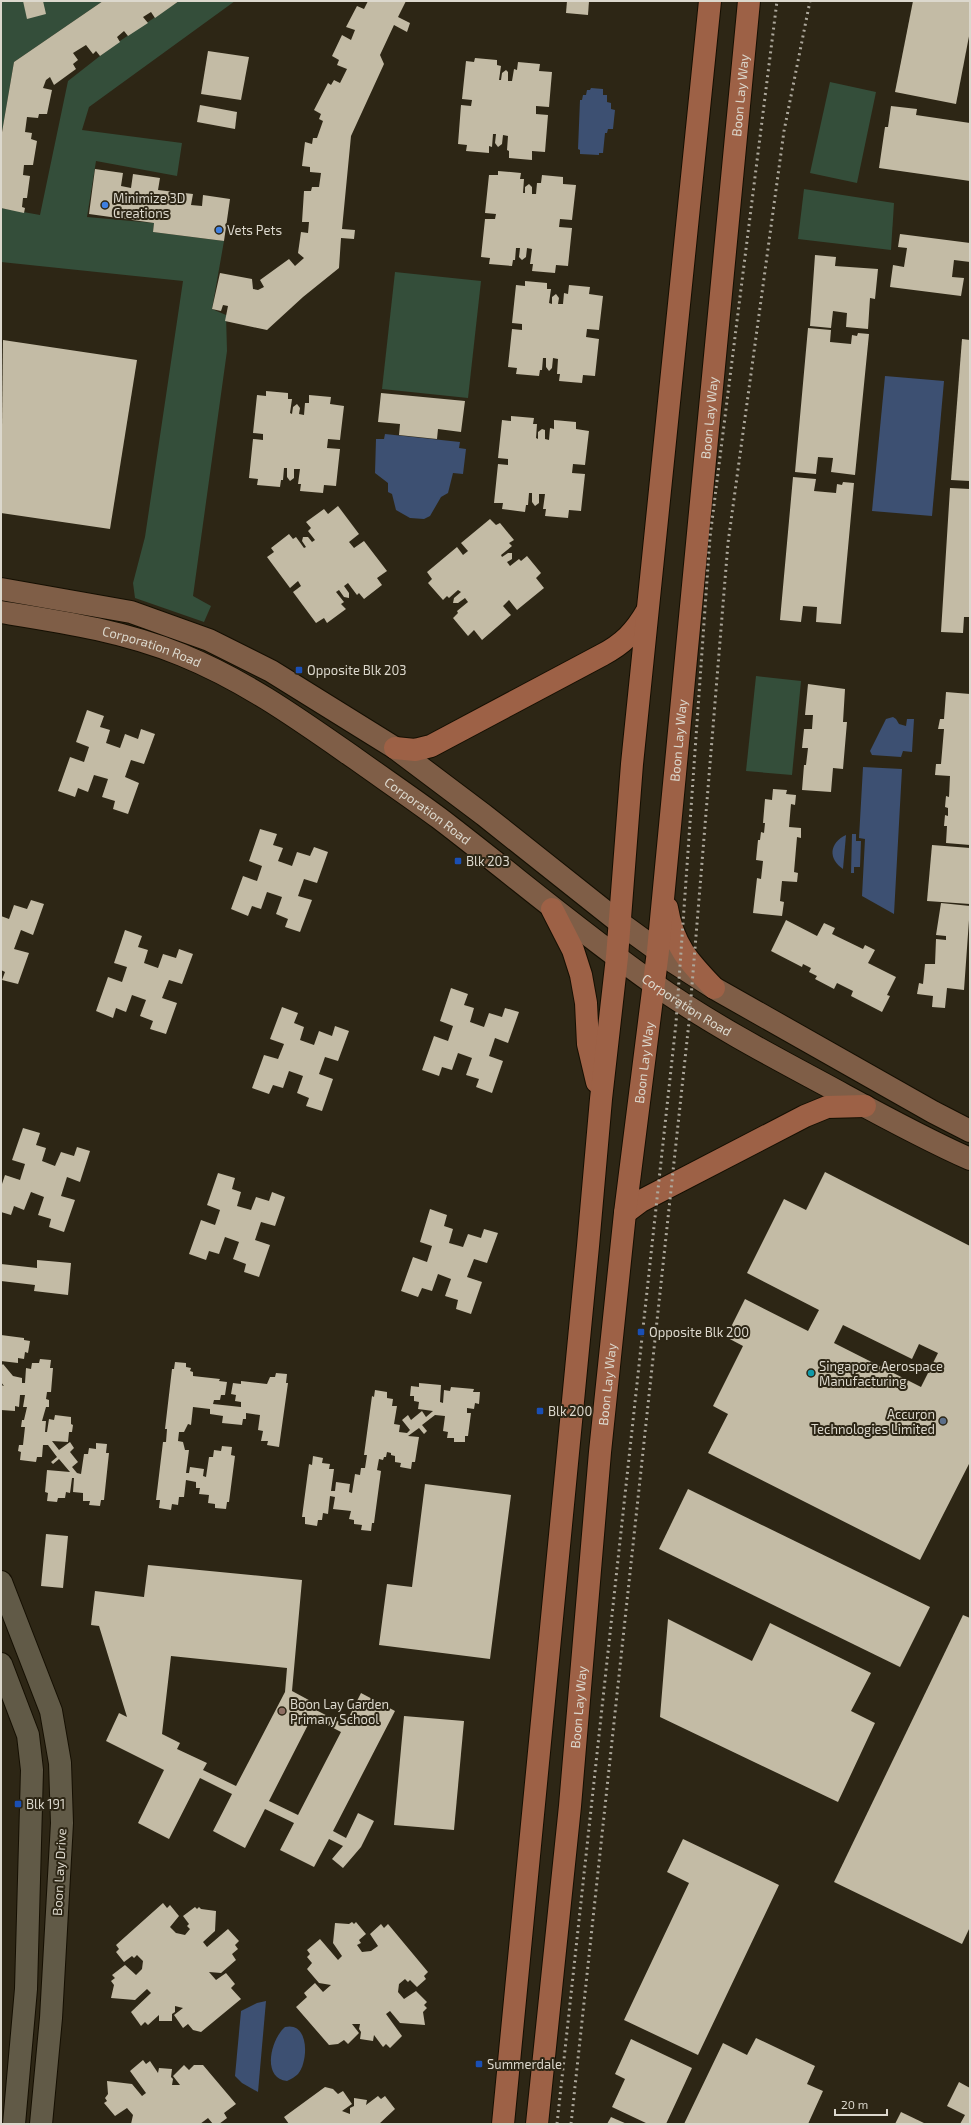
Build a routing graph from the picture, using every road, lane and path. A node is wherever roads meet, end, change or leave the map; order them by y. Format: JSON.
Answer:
{"nodes":[{"id":1,"x":710,"y":1,"type":"edge"},
{"id":2,"x":749,"y":1,"type":"edge"},
{"id":3,"x":1,"y":588,"type":"edge"},
{"id":4,"x":109,"y":607,"type":"junction"},
{"id":5,"x":648,"y":609,"type":"junction"},
{"id":6,"x":1,"y":612,"type":"edge"},
{"id":7,"x":104,"y":630,"type":"junction"},
{"id":8,"x":395,"y":748,"type":"junction"},
{"id":9,"x":664,"y":889,"type":"junction"},
{"id":10,"x":552,"y":909,"type":"junction"},
{"id":11,"x":620,"y":923,"type":"junction"},
{"id":12,"x":658,"y":951,"type":"junction"},
{"id":13,"x":617,"y":957,"type":"junction"},
{"id":14,"x":654,"y":984,"type":"junction"},
{"id":15,"x":714,"y":988,"type":"junction"},
{"id":16,"x":601,"y":1099,"type":"junction"},
{"id":17,"x":865,"y":1106,"type":"junction"},
{"id":18,"x":970,"y":1131,"type":"edge"},
{"id":19,"x":970,"y":1159,"type":"edge"},
{"id":20,"x":625,"y":1213,"type":"junction"},
{"id":21,"x":1,"y":1582,"type":"edge"},
{"id":22,"x":1,"y":1664,"type":"edge"},
{"id":23,"x":17,"y":2096,"type":"junction"},
{"id":24,"x":44,"y":2096,"type":"junction"},
{"id":25,"x":14,"y":2124,"type":"edge"},
{"id":26,"x":41,"y":2124,"type":"edge"},
{"id":27,"x":503,"y":2124,"type":"edge"},
{"id":28,"x":537,"y":2124,"type":"edge"}],
"edges":[{"from":1,"to":5,"type":"main road"},
{"from":2,"to":9,"type":"main road","name":"Boon Lay Way"},
{"from":3,"to":4,"type":"main road","name":"Corporation Road"},
{"from":4,"to":7,"type":"main road"},
{"from":4,"to":8,"type":"main road","name":"Corporation Road"},
{"from":5,"to":8,"type":"main road"},
{"from":5,"to":11,"type":"main road"},
{"from":6,"to":7,"type":"main road","name":"Corporation Road"},
{"from":7,"to":10,"type":"main road","name":"Corporation Road"},
{"from":8,"to":11,"type":"main road","name":"Corporation Road"},
{"from":9,"to":12,"type":"main road","name":"Boon Lay Way"},
{"from":9,"to":15,"type":"main road"},
{"from":10,"to":13,"type":"main road","name":"Corporation Road"},
{"from":10,"to":16,"type":"main road"},
{"from":11,"to":12,"type":"main road","name":"Corporation Road"},
{"from":11,"to":13,"type":"main road"},
{"from":12,"to":14,"type":"main road","name":"Boon Lay Way"},
{"from":12,"to":15,"type":"main road","name":"Corporation Road"},
{"from":13,"to":14,"type":"main road","name":"Corporation Road"},
{"from":13,"to":16,"type":"main road"},
{"from":14,"to":17,"type":"main road","name":"Corporation Road"},
{"from":14,"to":20,"type":"main road","name":"Boon Lay Way"},
{"from":15,"to":18,"type":"main road","name":"Corporation Road"},
{"from":16,"to":27,"type":"main road"},
{"from":17,"to":19,"type":"main road","name":"Corporation Road"},
{"from":17,"to":20,"type":"main road"},
{"from":20,"to":28,"type":"main road","name":"Boon Lay Way"},
{"from":21,"to":24,"type":"street","name":"Boon Lay Drive"},
{"from":22,"to":23,"type":"street"},
{"from":23,"to":24,"type":"street"},
{"from":23,"to":25,"type":"street"},
{"from":24,"to":26,"type":"street","name":"Boon Lay Drive"}]}
